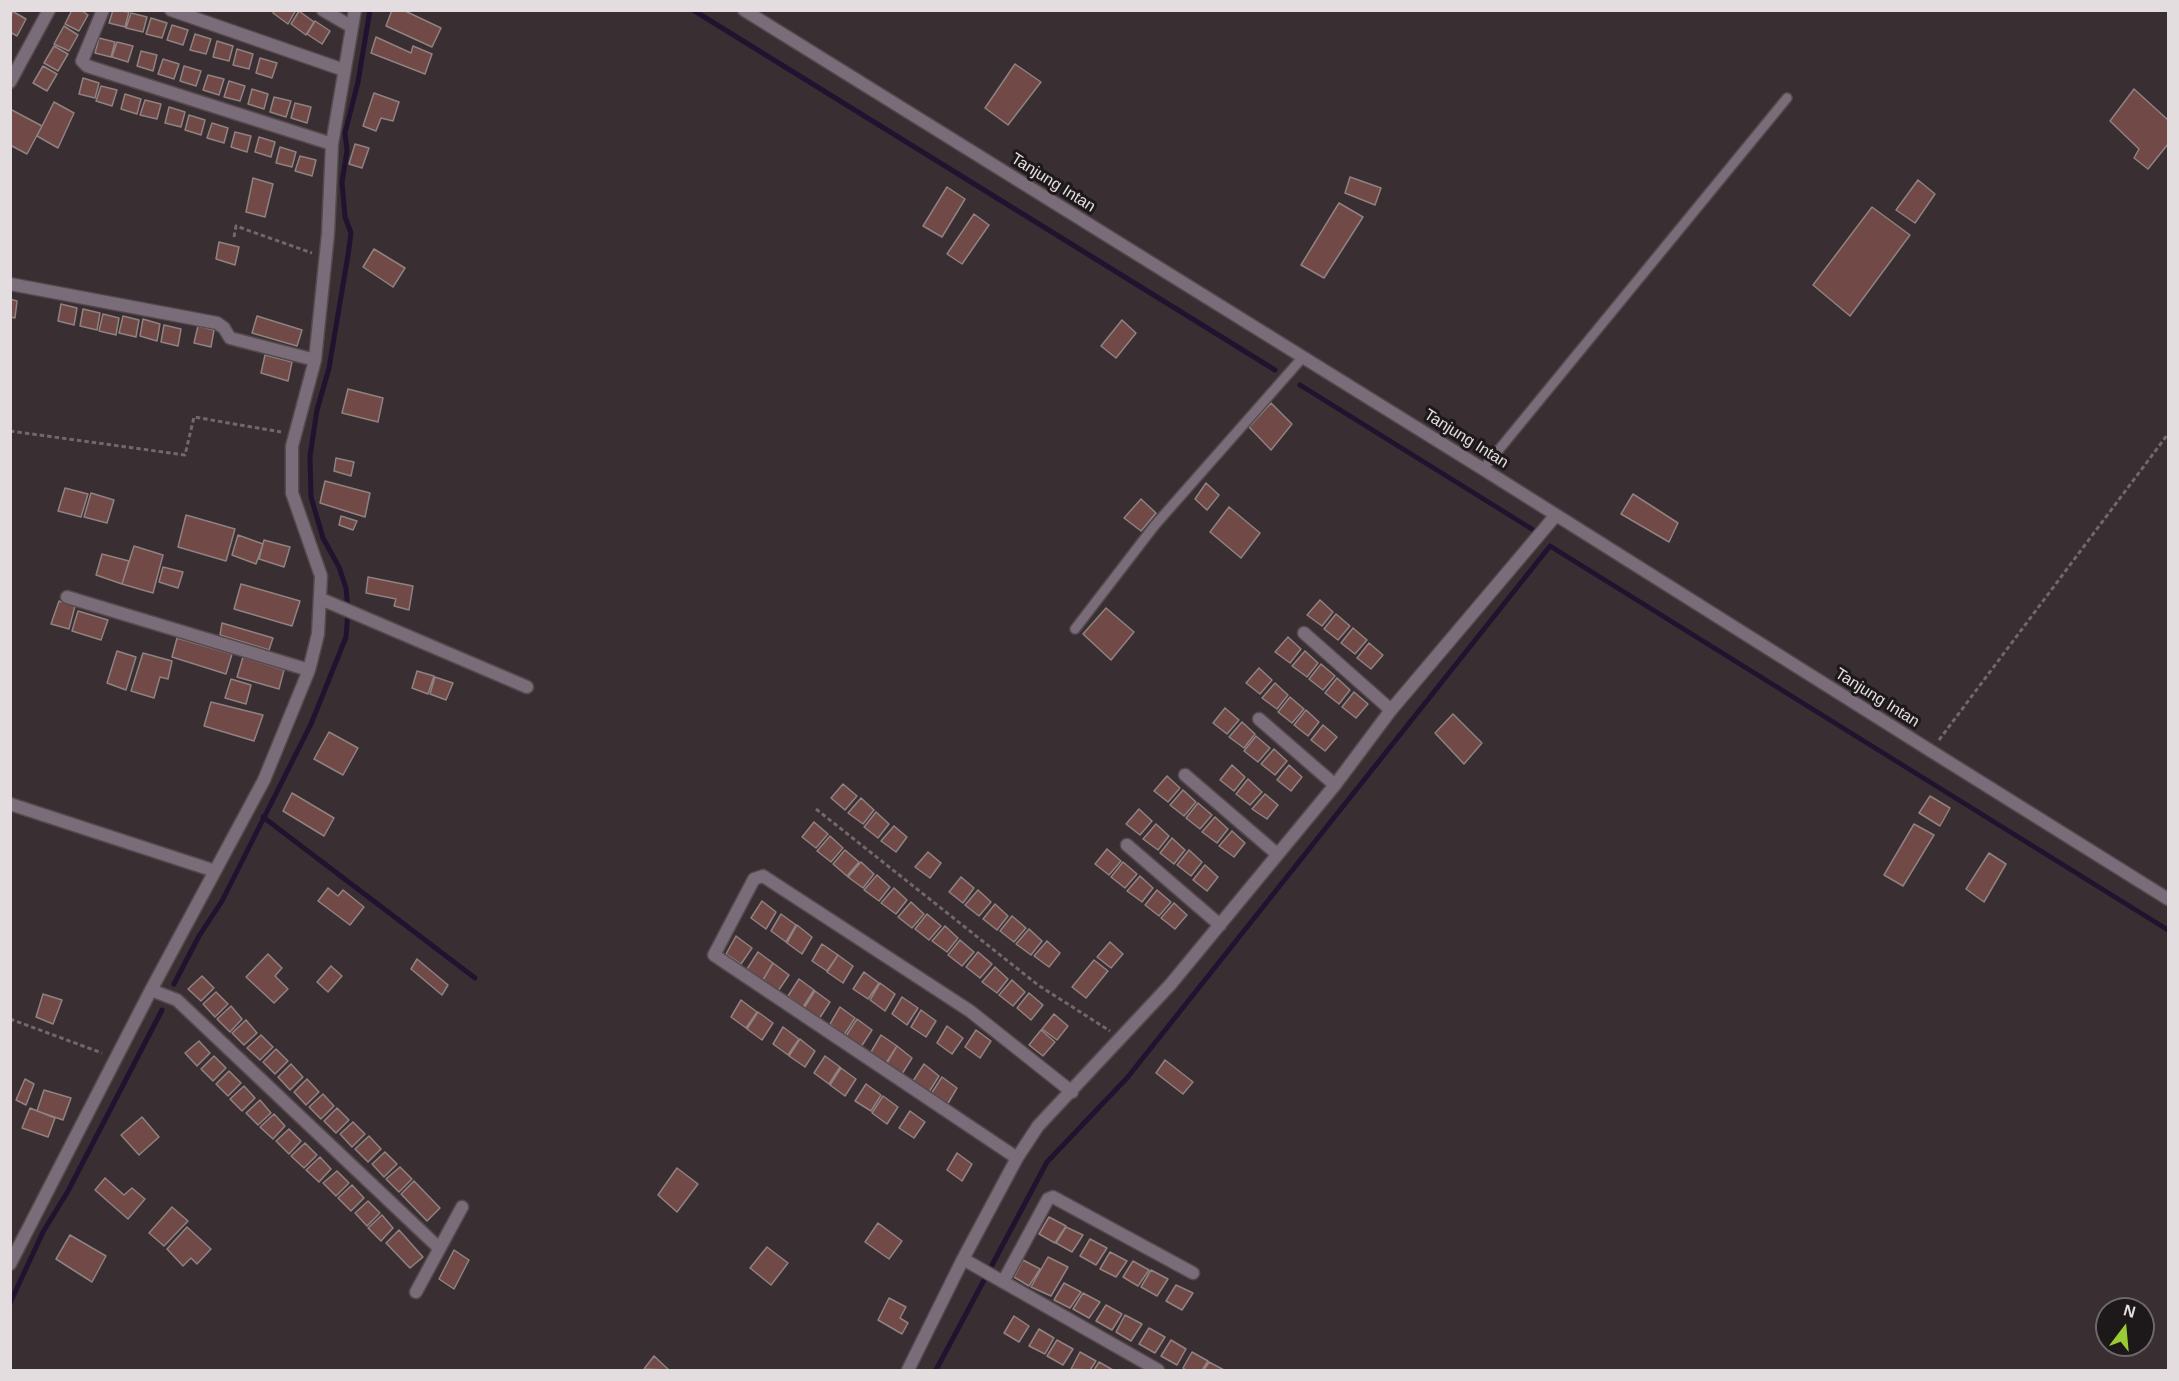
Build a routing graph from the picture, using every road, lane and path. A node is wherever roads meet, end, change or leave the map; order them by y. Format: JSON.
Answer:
{"nodes":[{"id":1,"x":49,"y":10,"type":"edge"},
{"id":2,"x":103,"y":10,"type":"edge"},
{"id":3,"x":171,"y":10,"type":"edge"},
{"id":4,"x":323,"y":10,"type":"edge"},
{"id":5,"x":355,"y":10,"type":"edge"},
{"id":6,"x":744,"y":10,"type":"edge"},
{"id":7,"x":352,"y":27,"type":"junction"},
{"id":8,"x":344,"y":70,"type":"junction"},
{"id":9,"x":10,"y":82,"type":"edge"},
{"id":10,"x":1787,"y":98,"type":"dead end"},
{"id":11,"x":332,"y":144,"type":"junction"},
{"id":12,"x":234,"y":237,"type":"dead end"},
{"id":13,"x":325,"y":258,"type":"junction"},
{"id":14,"x":10,"y":284,"type":"edge"},
{"id":15,"x":1303,"y":357,"type":"junction"},
{"id":16,"x":315,"y":360,"type":"junction"},
{"id":17,"x":10,"y":431,"type":"edge"},
{"id":18,"x":2169,"y":434,"type":"edge"},
{"id":19,"x":294,"y":435,"type":"junction"},
{"id":20,"x":1483,"y":469,"type":"junction"},
{"id":21,"x":1556,"y":515,"type":"junction"},
{"id":22,"x":67,"y":597,"type":"dead end"},
{"id":23,"x":321,"y":599,"type":"junction"},
{"id":24,"x":1075,"y":629,"type":"dead end"},
{"id":25,"x":1304,"y":633,"type":"dead end"},
{"id":26,"x":309,"y":670,"type":"junction"},
{"id":27,"x":526,"y":687,"type":"dead end"},
{"id":28,"x":1391,"y":710,"type":"junction"},
{"id":29,"x":1259,"y":719,"type":"dead end"},
{"id":30,"x":1931,"y":751,"type":"junction"},
{"id":31,"x":1185,"y":775,"type":"dead end"},
{"id":32,"x":1335,"y":785,"type":"junction"},
{"id":33,"x":10,"y":804,"type":"edge"},
{"id":34,"x":816,"y":809,"type":"dead end"},
{"id":35,"x":1127,"y":845,"type":"dead end"},
{"id":36,"x":1277,"y":855,"type":"junction"},
{"id":37,"x":215,"y":871,"type":"junction"},
{"id":38,"x":2169,"y":899,"type":"edge"},
{"id":39,"x":1220,"y":925,"type":"junction"},
{"id":40,"x":152,"y":990,"type":"junction"},
{"id":41,"x":10,"y":1019,"type":"edge"},
{"id":42,"x":1121,"y":1038,"type":"junction"},
{"id":43,"x":116,"y":1058,"type":"junction"},
{"id":44,"x":1072,"y":1092,"type":"junction"},
{"id":45,"x":1017,"y":1158,"type":"junction"},
{"id":46,"x":462,"y":1208,"type":"dead end"},
{"id":47,"x":439,"y":1248,"type":"junction"},
{"id":48,"x":12,"y":1258,"type":"edge"},
{"id":49,"x":963,"y":1259,"type":"junction"},
{"id":50,"x":1193,"y":1273,"type":"dead end"},
{"id":51,"x":999,"y":1279,"type":"junction"},
{"id":52,"x":416,"y":1292,"type":"dead end"},
{"id":53,"x":908,"y":1371,"type":"edge"},
{"id":54,"x":1158,"y":1371,"type":"edge"}],
"edges":[{"from":1,"to":9,"type":"street"},
{"from":2,"to":11,"type":"street"},
{"from":3,"to":8,"type":"street"},
{"from":4,"to":7,"type":"street"},
{"from":5,"to":7,"type":"street"},
{"from":6,"to":15,"type":"street","name":"Tanjung Intan"},
{"from":7,"to":8,"type":"street"},
{"from":8,"to":11,"type":"street"},
{"from":10,"to":20,"type":"lane"},
{"from":11,"to":13,"type":"street"},
{"from":12,"to":13,"type":"path"},
{"from":13,"to":16,"type":"street"},
{"from":14,"to":16,"type":"street"},
{"from":15,"to":20,"type":"street","name":"Tanjung Intan"},
{"from":15,"to":24,"type":"lane"},
{"from":16,"to":19,"type":"street"},
{"from":17,"to":19,"type":"path"},
{"from":18,"to":30,"type":"path"},
{"from":19,"to":23,"type":"street"},
{"from":20,"to":21,"type":"street","name":"Tanjung Intan"},
{"from":21,"to":28,"type":"street"},
{"from":21,"to":30,"type":"street","name":"Tanjung Intan"},
{"from":22,"to":26,"type":"street"},
{"from":23,"to":26,"type":"street"},
{"from":23,"to":27,"type":"street"},
{"from":25,"to":28,"type":"street"},
{"from":26,"to":37,"type":"street"},
{"from":28,"to":32,"type":"street"},
{"from":29,"to":32,"type":"street"},
{"from":30,"to":38,"type":"street","name":"Tanjung Intan"},
{"from":31,"to":36,"type":"street"},
{"from":32,"to":36,"type":"street"},
{"from":33,"to":37,"type":"street"},
{"from":34,"to":42,"type":"path"},
{"from":35,"to":39,"type":"street"},
{"from":36,"to":39,"type":"street"},
{"from":37,"to":40,"type":"street"},
{"from":39,"to":42,"type":"street"},
{"from":40,"to":43,"type":"street"},
{"from":40,"to":47,"type":"street"},
{"from":41,"to":43,"type":"path"},
{"from":42,"to":44,"type":"street"},
{"from":43,"to":48,"type":"street"},
{"from":44,"to":45,"type":"street"},
{"from":44,"to":45,"type":"street"},
{"from":45,"to":49,"type":"street"},
{"from":46,"to":47,"type":"street"},
{"from":47,"to":52,"type":"street"},
{"from":49,"to":51,"type":"street"},
{"from":49,"to":53,"type":"street"},
{"from":50,"to":51,"type":"street"},
{"from":51,"to":54,"type":"street"}]}
